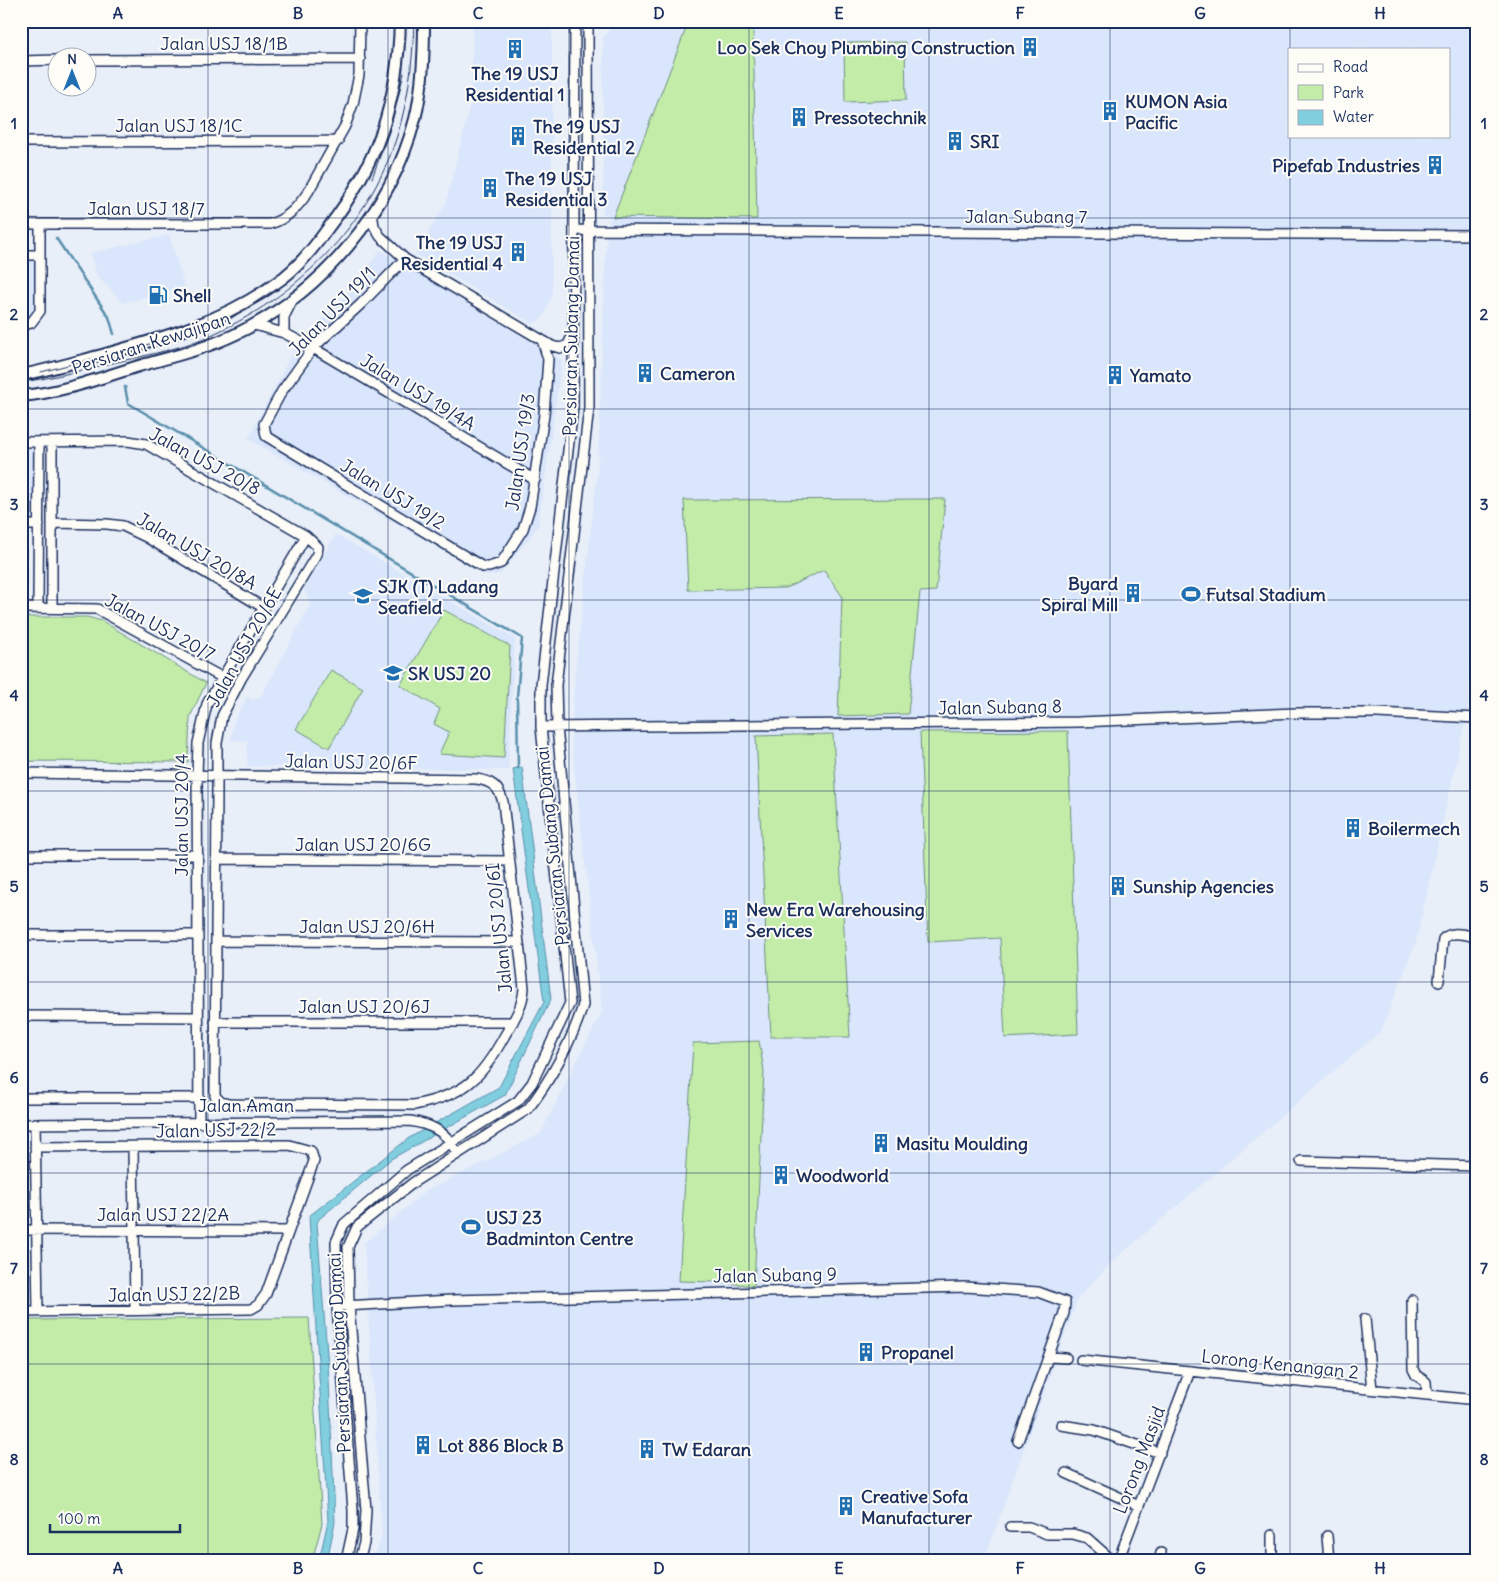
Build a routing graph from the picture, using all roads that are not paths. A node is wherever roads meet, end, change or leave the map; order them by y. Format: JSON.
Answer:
{"nodes":[{"id":1,"x":360,"y":21,"type":"edge"},
{"id":2,"x":400,"y":21,"type":"edge"},
{"id":3,"x":424,"y":21,"type":"edge"},
{"id":4,"x":588,"y":21,"type":"edge"},
{"id":5,"x":596,"y":21,"type":"edge"},
{"id":6,"x":574,"y":23,"type":"edge"},
{"id":7,"x":589,"y":36,"type":"junction"},
{"id":8,"x":360,"y":59,"type":"junction"},
{"id":9,"x":21,"y":60,"type":"edge"},
{"id":10,"x":48,"y":60,"type":"edge"},
{"id":11,"x":98,"y":60,"type":"edge"},
{"id":12,"x":338,"y":141,"type":"junction"},
{"id":13,"x":21,"y":142,"type":"edge"},
{"id":14,"x":372,"y":213,"type":"junction"},
{"id":15,"x":21,"y":224,"type":"edge"},
{"id":16,"x":40,"y":224,"type":"junction"},
{"id":17,"x":574,"y":230,"type":"junction"},
{"id":18,"x":590,"y":230,"type":"junction"},
{"id":19,"x":1477,"y":235,"type":"edge"},
{"id":20,"x":21,"y":255,"type":"edge"},
{"id":21,"x":40,"y":255,"type":"junction"},
{"id":22,"x":405,"y":259,"type":"junction"},
{"id":23,"x":296,"y":297,"type":"junction"},
{"id":24,"x":254,"y":325,"type":"junction"},
{"id":25,"x":21,"y":326,"type":"edge"},
{"id":26,"x":574,"y":330,"type":"junction"},
{"id":27,"x":284,"y":333,"type":"junction"},
{"id":28,"x":542,"y":340,"type":"junction"},
{"id":29,"x":313,"y":348,"type":"junction"},
{"id":30,"x":21,"y":375,"type":"edge"},
{"id":31,"x":21,"y":396,"type":"edge"},
{"id":32,"x":270,"y":440,"type":"joint"},
{"id":33,"x":21,"y":442,"type":"edge"},
{"id":34,"x":39,"y":442,"type":"junction"},
{"id":35,"x":52,"y":442,"type":"junction"},
{"id":36,"x":535,"y":480,"type":"junction"},
{"id":37,"x":52,"y":523,"type":"junction"},
{"id":38,"x":21,"y":525,"type":"edge"},
{"id":39,"x":39,"y":525,"type":"junction"},
{"id":40,"x":306,"y":536,"type":"junction"},
{"id":41,"x":501,"y":563,"type":"joint"},
{"id":42,"x":21,"y":608,"type":"edge"},
{"id":43,"x":38,"y":608,"type":"junction"},
{"id":44,"x":52,"y":608,"type":"junction"},
{"id":45,"x":264,"y":608,"type":"junction"},
{"id":46,"x":223,"y":678,"type":"junction"},
{"id":47,"x":1477,"y":718,"type":"edge"},
{"id":48,"x":557,"y":727,"type":"junction"},
{"id":49,"x":541,"y":728,"type":"junction"},
{"id":50,"x":21,"y":772,"type":"edge"},
{"id":51,"x":197,"y":776,"type":"junction"},
{"id":52,"x":217,"y":777,"type":"junction"},
{"id":53,"x":484,"y":780,"type":"joint"},
{"id":54,"x":21,"y":855,"type":"edge"},
{"id":55,"x":198,"y":855,"type":"junction"},
{"id":56,"x":216,"y":859,"type":"junction"},
{"id":57,"x":509,"y":861,"type":"junction"},
{"id":58,"x":21,"y":935,"type":"edge"},
{"id":59,"x":198,"y":935,"type":"junction"},
{"id":60,"x":1477,"y":937,"type":"edge"},
{"id":61,"x":216,"y":941,"type":"junction"},
{"id":62,"x":518,"y":942,"type":"junction"},
{"id":63,"x":1439,"y":982,"type":"dead end"},
{"id":64,"x":21,"y":1016,"type":"edge"},
{"id":65,"x":198,"y":1017,"type":"junction"},
{"id":66,"x":215,"y":1022,"type":"junction"},
{"id":67,"x":513,"y":1022,"type":"junction"},
{"id":68,"x":214,"y":1085,"type":"joint"},
{"id":69,"x":21,"y":1098,"type":"edge"},
{"id":70,"x":199,"y":1098,"type":"junction"},
{"id":71,"x":199,"y":1122,"type":"junction"},
{"id":72,"x":21,"y":1124,"type":"edge"},
{"id":73,"x":35,"y":1124,"type":"junction"},
{"id":74,"x":450,"y":1141,"type":"junction"},
{"id":75,"x":133,"y":1147,"type":"junction"},
{"id":76,"x":35,"y":1148,"type":"junction"},
{"id":77,"x":457,"y":1154,"type":"junction"},
{"id":78,"x":1301,"y":1161,"type":"dead end"},
{"id":79,"x":1477,"y":1166,"type":"edge"},
{"id":80,"x":21,"y":1230,"type":"edge"},
{"id":81,"x":37,"y":1230,"type":"junction"},
{"id":82,"x":288,"y":1230,"type":"junction"},
{"id":83,"x":134,"y":1231,"type":"junction"},
{"id":84,"x":1412,"y":1300,"type":"dead end"},
{"id":85,"x":349,"y":1306,"type":"junction"},
{"id":86,"x":337,"y":1307,"type":"junction"},
{"id":87,"x":135,"y":1310,"type":"junction"},
{"id":88,"x":38,"y":1311,"type":"junction"},
{"id":89,"x":21,"y":1312,"type":"edge"},
{"id":90,"x":1365,"y":1320,"type":"dead end"},
{"id":91,"x":1050,"y":1357,"type":"junction"},
{"id":92,"x":1066,"y":1358,"type":"dead end"},
{"id":93,"x":1081,"y":1360,"type":"dead end"},
{"id":94,"x":1190,"y":1371,"type":"junction"},
{"id":95,"x":1372,"y":1389,"type":"junction"},
{"id":96,"x":1426,"y":1395,"type":"junction"},
{"id":97,"x":1477,"y":1400,"type":"edge"},
{"id":98,"x":1061,"y":1425,"type":"dead end"},
{"id":99,"x":1018,"y":1441,"type":"dead end"},
{"id":100,"x":1160,"y":1453,"type":"junction"},
{"id":101,"x":1066,"y":1474,"type":"dead end"},
{"id":102,"x":1139,"y":1506,"type":"junction"},
{"id":103,"x":1010,"y":1527,"type":"dead end"},
{"id":104,"x":1272,"y":1535,"type":"dead end"},
{"id":105,"x":1327,"y":1536,"type":"dead end"},
{"id":106,"x":346,"y":1561,"type":"edge"},
{"id":107,"x":359,"y":1561,"type":"edge"},
{"id":108,"x":1113,"y":1561,"type":"edge"},
{"id":109,"x":1118,"y":1561,"type":"edge"},
{"id":110,"x":1272,"y":1561,"type":"edge"},
{"id":111,"x":1329,"y":1561,"type":"edge"}],
"edges":[{"from":1,"to":8,"type":"street"},
{"from":2,"to":30,"type":"main road","name":"Persiaran Kewajipan"},
{"from":3,"to":14,"type":"main road","name":"Persiaran Kewajipan"},
{"from":4,"to":7,"type":"street","name":"Persiaran Subang Damai"},
{"from":5,"to":7,"type":"street"},
{"from":6,"to":17,"type":"street","name":"Persiaran Subang Damai"},
{"from":7,"to":18,"type":"street","name":"Persiaran Subang Damai"},
{"from":8,"to":11,"type":"street","name":"Jalan USJ 18/1B"},
{"from":8,"to":12,"type":"street"},
{"from":9,"to":10,"type":"street"},
{"from":12,"to":13,"type":"street","name":"Jalan USJ 18/1C"},
{"from":12,"to":16,"type":"street","name":"Jalan USJ 18/7"},
{"from":14,"to":22,"type":"street"},
{"from":14,"to":23,"type":"main road","name":"Persiaran Kewajipan"},
{"from":15,"to":16,"type":"street","name":"Jalan USJ 18/7"},
{"from":16,"to":21,"type":"street"},
{"from":17,"to":18,"type":"street","name":"Jalan Subang 7"},
{"from":17,"to":26,"type":"street","name":"Persiaran Subang Damai"},
{"from":18,"to":19,"type":"street","name":"Jalan Subang 7"},
{"from":18,"to":48,"type":"street","name":"Persiaran Subang Damai"},
{"from":20,"to":21,"type":"street"},
{"from":21,"to":25,"type":"street"},
{"from":22,"to":28,"type":"street"},
{"from":22,"to":29,"type":"street","name":"Jalan USJ 19/1"},
{"from":23,"to":24,"type":"main road","name":"Persiaran Kewajipan"},
{"from":23,"to":27,"type":"street"},
{"from":24,"to":27,"type":"street","name":"Jalan USJ 19/4A"},
{"from":24,"to":31,"type":"main road","name":"Persiaran Kewajipan"},
{"from":26,"to":28,"type":"street"},
{"from":26,"to":49,"type":"street","name":"Persiaran Subang Damai"},
{"from":27,"to":29,"type":"street","name":"Jalan USJ 19/4A"},
{"from":28,"to":36,"type":"street","name":"Jalan USJ 19/3"},
{"from":29,"to":32,"type":"street","name":"Jalan USJ 19/1"},
{"from":29,"to":36,"type":"street","name":"Jalan USJ 19/4A"},
{"from":32,"to":41,"type":"street","name":"Jalan USJ 19/2"},
{"from":33,"to":34,"type":"street","name":"Jalan USJ 20/8"},
{"from":34,"to":35,"type":"street","name":"Jalan USJ 20/8"},
{"from":34,"to":39,"type":"street"},
{"from":35,"to":37,"type":"street"},
{"from":35,"to":40,"type":"street","name":"Jalan USJ 20/8"},
{"from":36,"to":41,"type":"street","name":"Jalan USJ 19/3"},
{"from":37,"to":44,"type":"street"},
{"from":37,"to":45,"type":"street","name":"Jalan USJ 20/8A"},
{"from":38,"to":39,"type":"street"},
{"from":39,"to":43,"type":"street"},
{"from":40,"to":45,"type":"street","name":"Jalan USJ 20/4"},
{"from":40,"to":52,"type":"street","name":"Jalan USJ 20/6E"},
{"from":42,"to":43,"type":"street","name":"Jalan USJ 20/7"},
{"from":43,"to":44,"type":"street","name":"Jalan USJ 20/7"},
{"from":44,"to":46,"type":"street","name":"Jalan USJ 20/7"},
{"from":45,"to":46,"type":"street","name":"Jalan USJ 20/4"},
{"from":46,"to":51,"type":"street","name":"Jalan USJ 20/4"},
{"from":47,"to":48,"type":"street","name":"Jalan Subang 8"},
{"from":48,"to":49,"type":"street","name":"Jalan Subang 8"},
{"from":48,"to":77,"type":"street","name":"Persiaran Subang Damai"},
{"from":49,"to":74,"type":"street","name":"Persiaran Subang Damai"},
{"from":50,"to":51,"type":"street","name":"Jalan USJ 20/6F"},
{"from":51,"to":52,"type":"street","name":"Jalan USJ 20/6F"},
{"from":51,"to":55,"type":"street","name":"Jalan USJ 20/4"},
{"from":52,"to":53,"type":"street","name":"Jalan USJ 20/6F"},
{"from":52,"to":56,"type":"street","name":"Jalan USJ 20/6E"},
{"from":53,"to":57,"type":"street","name":"Jalan USJ 20/6I"},
{"from":54,"to":55,"type":"street"},
{"from":55,"to":59,"type":"street","name":"Jalan USJ 20/4"},
{"from":56,"to":57,"type":"street","name":"Jalan USJ 20/6G"},
{"from":56,"to":61,"type":"street","name":"Jalan USJ 20/6E"},
{"from":57,"to":62,"type":"street","name":"Jalan USJ 20/6I"},
{"from":58,"to":59,"type":"street"},
{"from":59,"to":65,"type":"street","name":"Jalan USJ 20/4"},
{"from":60,"to":63,"type":"street"},
{"from":61,"to":62,"type":"street","name":"Jalan USJ 20/6H"},
{"from":61,"to":66,"type":"street","name":"Jalan USJ 20/6E"},
{"from":62,"to":67,"type":"street","name":"Jalan USJ 20/6I"},
{"from":64,"to":65,"type":"street"},
{"from":65,"to":70,"type":"street","name":"Jalan USJ 20/4"},
{"from":66,"to":67,"type":"street","name":"Jalan USJ 20/6J"},
{"from":66,"to":68,"type":"street","name":"Jalan USJ 20/6E"},
{"from":67,"to":68,"type":"street","name":"Jalan USJ 20/6I"},
{"from":69,"to":70,"type":"street"},
{"from":70,"to":71,"type":"street","name":"Jalan USJ 20/4"},
{"from":71,"to":73,"type":"street","name":"Jalan Aman"},
{"from":71,"to":74,"type":"street","name":"Jalan Aman"},
{"from":72,"to":73,"type":"street","name":"Jalan Aman"},
{"from":73,"to":76,"type":"street"},
{"from":74,"to":77,"type":"street"},
{"from":74,"to":86,"type":"street","name":"Persiaran Subang Damai"},
{"from":75,"to":76,"type":"street","name":"Jalan USJ 22/2"},
{"from":75,"to":82,"type":"street","name":"Jalan USJ 22/2"},
{"from":75,"to":83,"type":"street"},
{"from":76,"to":81,"type":"street"},
{"from":77,"to":85,"type":"street","name":"Persiaran Subang Damai"},
{"from":78,"to":79,"type":"street"},
{"from":80,"to":81,"type":"street","name":"Jalan USJ 22/2A"},
{"from":81,"to":83,"type":"street","name":"Jalan USJ 22/2A"},
{"from":81,"to":88,"type":"street"},
{"from":82,"to":83,"type":"street","name":"Jalan USJ 22/2A"},
{"from":82,"to":87,"type":"street","name":"Jalan USJ 22/2B"},
{"from":83,"to":87,"type":"street"},
{"from":84,"to":96,"type":"street"},
{"from":85,"to":86,"type":"street","name":"Jalan Subang 9"},
{"from":85,"to":91,"type":"street","name":"Jalan Subang 9"},
{"from":85,"to":107,"type":"street","name":"Persiaran Subang Damai"},
{"from":86,"to":106,"type":"street","name":"Persiaran Subang Damai"},
{"from":87,"to":88,"type":"street","name":"Jalan USJ 22/2B"},
{"from":88,"to":89,"type":"street","name":"Jalan USJ 22/2B"},
{"from":90,"to":95,"type":"street"},
{"from":91,"to":92,"type":"street"},
{"from":91,"to":99,"type":"street","name":"Jalan Subang 9"},
{"from":93,"to":94,"type":"street","name":"Lorong Kenangan 2"},
{"from":94,"to":95,"type":"street","name":"Lorong Kenangan 2"},
{"from":94,"to":100,"type":"street","name":"Lorong Masjid"},
{"from":95,"to":96,"type":"street","name":"Lorong Kenangan 2"},
{"from":96,"to":97,"type":"street","name":"Lorong Kenangan 2"},
{"from":98,"to":100,"type":"street"},
{"from":100,"to":102,"type":"street","name":"Lorong Masjid"},
{"from":101,"to":102,"type":"street"},
{"from":102,"to":109,"type":"street","name":"Lorong Masjid"},
{"from":103,"to":108,"type":"street"},
{"from":104,"to":110,"type":"street"},
{"from":105,"to":111,"type":"street"}]}
